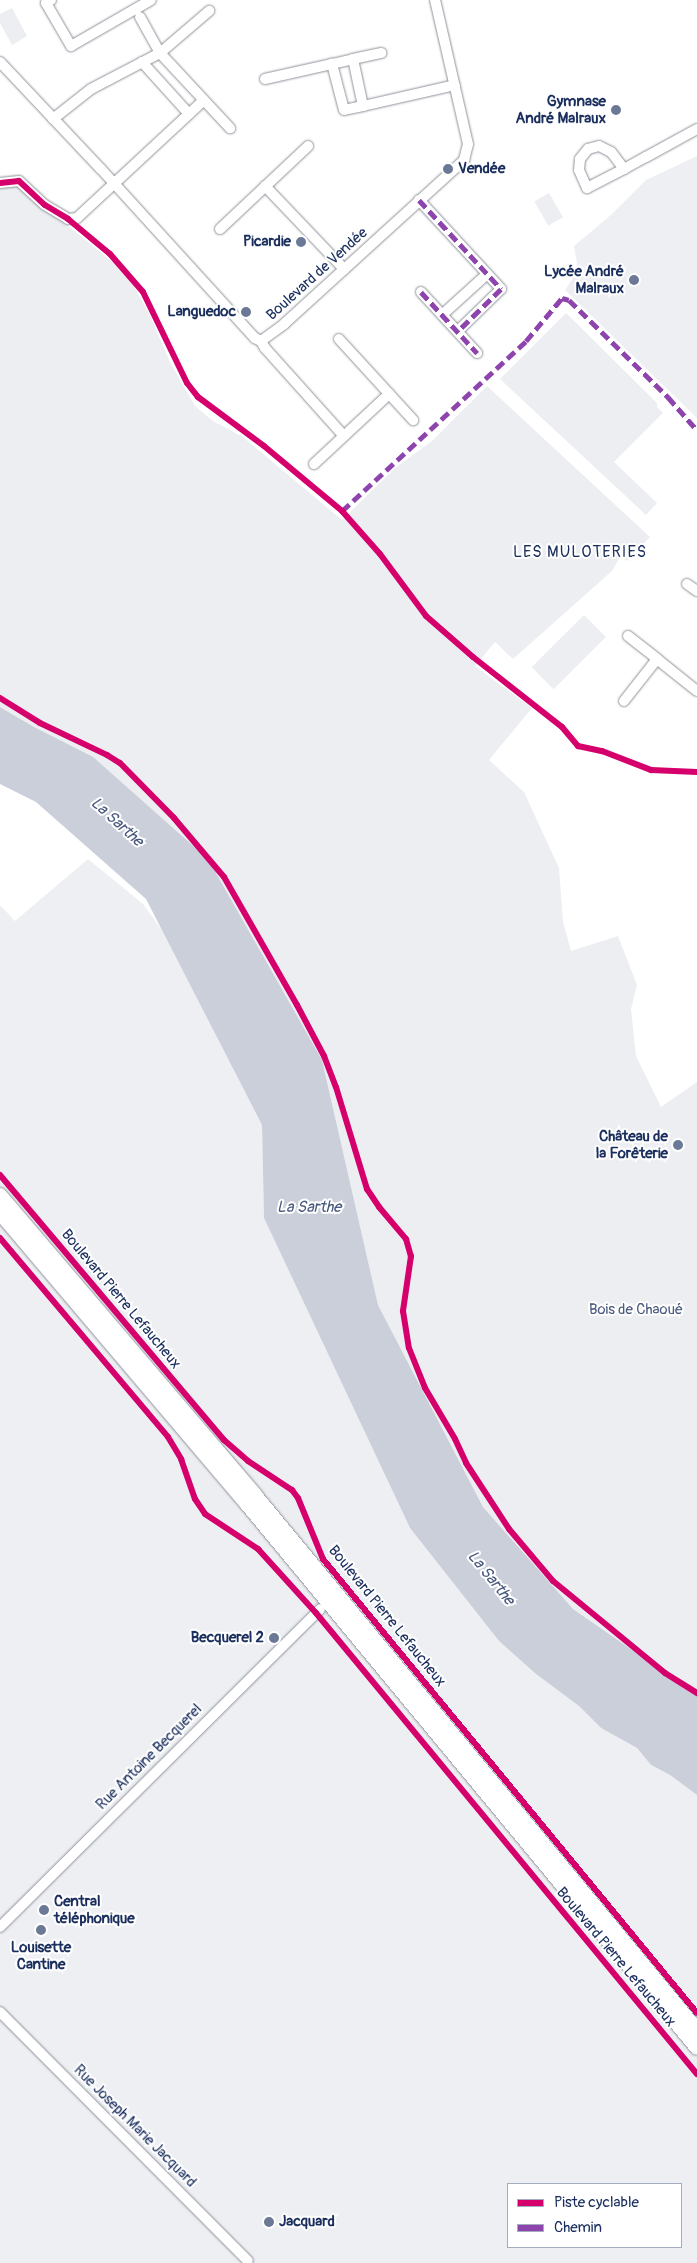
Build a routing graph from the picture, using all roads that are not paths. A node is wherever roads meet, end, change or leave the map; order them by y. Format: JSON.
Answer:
{"nodes":[{"id":1,"x":51,"y":0,"type":"edge"},
{"id":2,"x":151,"y":0,"type":"edge"},
{"id":3,"x":435,"y":0,"type":"edge"},
{"id":4,"x":441,"y":0,"type":"edge"},
{"id":5,"x":209,"y":11,"type":"dead end"},
{"id":6,"x":438,"y":15,"type":"junction"},
{"id":7,"x":140,"y":17,"type":"dead end"},
{"id":8,"x":160,"y":53,"type":"junction"},
{"id":9,"x":381,"y":53,"type":"dead end"},
{"id":10,"x":353,"y":59,"type":"junction"},
{"id":11,"x":0,"y":62,"type":"edge"},
{"id":12,"x":142,"y":62,"type":"junction"},
{"id":13,"x":332,"y":64,"type":"junction"},
{"id":14,"x":265,"y":79,"type":"dead end"},
{"id":15,"x":455,"y":85,"type":"junction"},
{"id":16,"x":204,"y":100,"type":"junction"},
{"id":17,"x":364,"y":106,"type":"junction"},
{"id":18,"x":189,"y":114,"type":"junction"},
{"id":19,"x":53,"y":119,"type":"junction"},
{"id":20,"x":230,"y":128,"type":"dead end"},
{"id":21,"x":697,"y":130,"type":"edge"},
{"id":22,"x":308,"y":146,"type":"dead end"},
{"id":23,"x":624,"y":168,"type":"junction"},
{"id":24,"x":0,"y":183,"type":"edge"},
{"id":25,"x":115,"y":184,"type":"junction"},
{"id":26,"x":265,"y":186,"type":"junction"},
{"id":27,"x":420,"y":200,"type":"junction"},
{"id":28,"x":220,"y":229,"type":"dead end"},
{"id":29,"x":344,"y":269,"type":"junction"},
{"id":30,"x":487,"y":274,"type":"junction"},
{"id":31,"x":420,"y":292,"type":"dead end"},
{"id":32,"x":442,"y":315,"type":"junction"},
{"id":33,"x":458,"y":331,"type":"junction"},
{"id":34,"x":339,"y":339,"type":"dead end"},
{"id":35,"x":261,"y":340,"type":"junction"},
{"id":36,"x":477,"y":354,"type":"dead end"},
{"id":37,"x":389,"y":394,"type":"junction"},
{"id":38,"x":413,"y":420,"type":"dead end"},
{"id":39,"x":344,"y":436,"type":"junction"},
{"id":40,"x":314,"y":464,"type":"dead end"},
{"id":41,"x":687,"y":584,"type":"dead end"},
{"id":42,"x":697,"y":591,"type":"edge"},
{"id":43,"x":628,"y":636,"type":"dead end"},
{"id":44,"x":657,"y":659,"type":"junction"},
{"id":45,"x":697,"y":691,"type":"edge"},
{"id":46,"x":624,"y":701,"type":"dead end"},
{"id":47,"x":0,"y":1196,"type":"edge"},
{"id":48,"x":0,"y":1213,"type":"edge"},
{"id":49,"x":250,"y":1499,"type":"junction"},
{"id":50,"x":320,"y":1609,"type":"dead end"},
{"id":51,"x":0,"y":1927,"type":"edge"},
{"id":52,"x":0,"y":2012,"type":"edge"},
{"id":53,"x":697,"y":2030,"type":"edge"},
{"id":54,"x":697,"y":2048,"type":"edge"},
{"id":55,"x":248,"y":2260,"type":"dead end"}],
"edges":[{"from":1,"to":2,"type":"street"},
{"from":3,"to":6,"type":"street"},
{"from":4,"to":6,"type":"street","name":"Boulevard de Vendée"},
{"from":5,"to":8,"type":"street"},
{"from":6,"to":15,"type":"street","name":"Boulevard de Vendée"},
{"from":7,"to":8,"type":"street"},
{"from":8,"to":12,"type":"street"},
{"from":8,"to":16,"type":"street"},
{"from":9,"to":10,"type":"street"},
{"from":10,"to":13,"type":"street"},
{"from":10,"to":17,"type":"street"},
{"from":11,"to":19,"type":"street","name":"Boulevard de Vendée"},
{"from":12,"to":18,"type":"street"},
{"from":12,"to":19,"type":"street"},
{"from":13,"to":14,"type":"street"},
{"from":13,"to":17,"type":"street"},
{"from":15,"to":17,"type":"street"},
{"from":15,"to":27,"type":"street","name":"Boulevard de Vendée"},
{"from":16,"to":18,"type":"street"},
{"from":16,"to":20,"type":"street"},
{"from":18,"to":25,"type":"street"},
{"from":19,"to":25,"type":"street","name":"Boulevard de Vendée"},
{"from":21,"to":23,"type":"street"},
{"from":22,"to":26,"type":"street"},
{"from":23,"to":23,"type":"street"},
{"from":24,"to":25,"type":"street"},
{"from":25,"to":35,"type":"street","name":"Boulevard de Vendée"},
{"from":26,"to":28,"type":"street"},
{"from":26,"to":29,"type":"street"},
{"from":27,"to":29,"type":"street","name":"Boulevard de Vendée"},
{"from":27,"to":30,"type":"street"},
{"from":29,"to":35,"type":"street","name":"Boulevard de Vendée"},
{"from":30,"to":32,"type":"street"},
{"from":30,"to":33,"type":"street"},
{"from":31,"to":32,"type":"street"},
{"from":32,"to":33,"type":"street"},
{"from":33,"to":36,"type":"street"},
{"from":34,"to":37,"type":"street"},
{"from":35,"to":39,"type":"street"},
{"from":37,"to":38,"type":"street"},
{"from":37,"to":39,"type":"street"},
{"from":39,"to":40,"type":"street"},
{"from":41,"to":42,"type":"street"},
{"from":43,"to":44,"type":"street"},
{"from":44,"to":45,"type":"street"},
{"from":44,"to":46,"type":"street"},
{"from":47,"to":49,"type":"main road","name":"Boulevard Pierre Lefaucheux"},
{"from":48,"to":49,"type":"main road","name":"Boulevard Pierre Lefaucheux"},
{"from":49,"to":53,"type":"main road","name":"Boulevard Pierre Lefaucheux"},
{"from":49,"to":54,"type":"main road","name":"Boulevard Pierre Lefaucheux"},
{"from":50,"to":51,"type":"street","name":"Rue Antoine Becquerel"},
{"from":52,"to":55,"type":"street","name":"Rue Joseph Marie Jacquard"}]}
